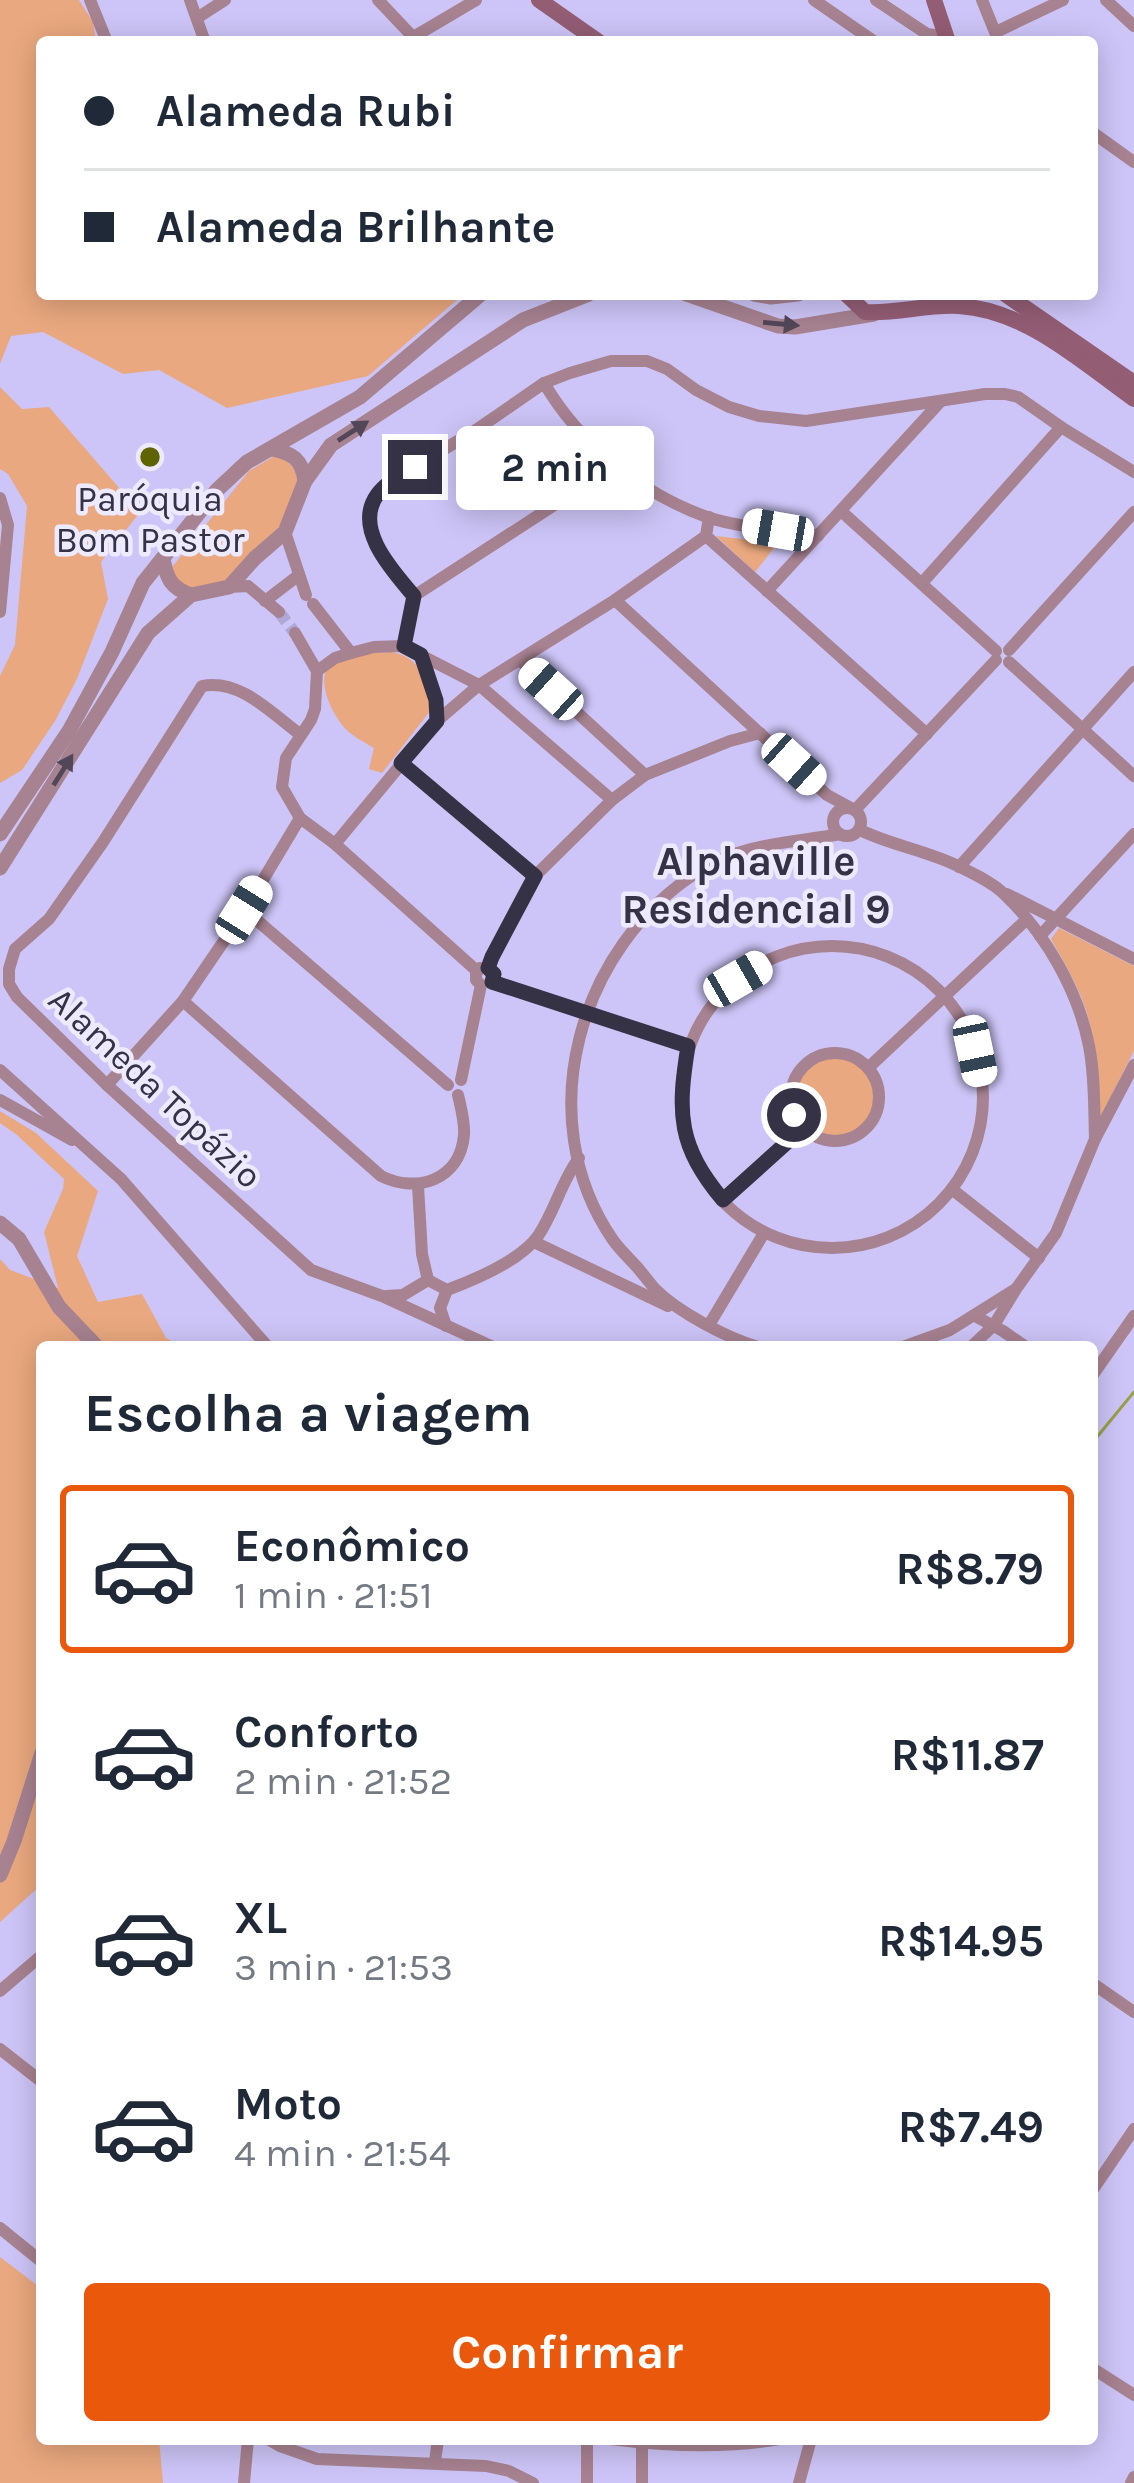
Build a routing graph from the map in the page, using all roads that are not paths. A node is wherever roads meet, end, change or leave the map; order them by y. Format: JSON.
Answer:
{"nodes":[{"id":1,"x":90,"y":0,"type":"edge"},
{"id":2,"x":190,"y":0,"type":"edge"},
{"id":3,"x":225,"y":0,"type":"edge"},
{"id":4,"x":377,"y":0,"type":"edge"},
{"id":5,"x":476,"y":0,"type":"edge"},
{"id":6,"x":539,"y":0,"type":"edge"},
{"id":7,"x":814,"y":0,"type":"edge"},
{"id":8,"x":876,"y":0,"type":"edge"},
{"id":9,"x":934,"y":0,"type":"edge"},
{"id":10,"x":982,"y":0,"type":"edge"},
{"id":11,"x":1063,"y":0,"type":"edge"},
{"id":12,"x":1106,"y":0,"type":"edge"},
{"id":13,"x":197,"y":18,"type":"junction"},
{"id":14,"x":1134,"y":26,"type":"edge"},
{"id":15,"x":105,"y":36,"type":"edge"},
{"id":16,"x":203,"y":36,"type":"edge"},
{"id":17,"x":406,"y":36,"type":"edge"},
{"id":18,"x":416,"y":36,"type":"edge"},
{"id":19,"x":590,"y":36,"type":"edge"},
{"id":20,"x":866,"y":36,"type":"edge"},
{"id":21,"x":935,"y":36,"type":"edge"},
{"id":22,"x":947,"y":36,"type":"edge"},
{"id":23,"x":998,"y":36,"type":"edge"},
{"id":24,"x":1000,"y":36,"type":"edge"},
{"id":25,"x":1098,"y":136,"type":"edge"},
{"id":26,"x":1134,"y":162,"type":"edge"},
{"id":27,"x":474,"y":300,"type":"edge"},
{"id":28,"x":574,"y":300,"type":"edge"},
{"id":29,"x":703,"y":300,"type":"edge"},
{"id":30,"x":852,"y":300,"type":"edge"},
{"id":31,"x":935,"y":300,"type":"edge"},
{"id":32,"x":1014,"y":300,"type":"edge"},
{"id":33,"x":880,"y":314,"type":"junction"},
{"id":34,"x":544,"y":383,"type":"junction"},
{"id":35,"x":1134,"y":383,"type":"edge"},
{"id":36,"x":1134,"y":399,"type":"edge"},
{"id":37,"x":942,"y":400,"type":"junction"},
{"id":38,"x":899,"y":407,"type":"junction"},
{"id":39,"x":1060,"y":428,"type":"junction"},
{"id":40,"x":914,"y":431,"type":"junction"},
{"id":41,"x":272,"y":449,"type":"junction"},
{"id":42,"x":616,"y":465,"type":"junction"},
{"id":43,"x":1134,"y":472,"type":"edge"},
{"id":44,"x":304,"y":481,"type":"junction"},
{"id":45,"x":0,"y":498,"type":"edge"},
{"id":46,"x":841,"y":511,"type":"junction"},
{"id":47,"x":1134,"y":512,"type":"edge"},
{"id":48,"x":709,"y":518,"type":"junction"},
{"id":49,"x":285,"y":532,"type":"junction"},
{"id":50,"x":706,"y":536,"type":"junction"},
{"id":51,"x":818,"y":536,"type":"junction"},
{"id":52,"x":163,"y":559,"type":"junction"},
{"id":53,"x":299,"y":575,"type":"junction"},
{"id":54,"x":922,"y":583,"type":"junction"},
{"id":55,"x":229,"y":586,"type":"junction"},
{"id":56,"x":767,"y":591,"type":"junction"},
{"id":57,"x":191,"y":595,"type":"junction"},
{"id":58,"x":414,"y":596,"type":"junction"},
{"id":59,"x":615,"y":600,"type":"junction"},
{"id":60,"x":265,"y":601,"type":"junction"},
{"id":61,"x":0,"y":612,"type":"edge"},
{"id":62,"x":279,"y":612,"type":"tunnel mouth"},
{"id":63,"x":295,"y":633,"type":"tunnel mouth"},
{"id":64,"x":404,"y":646,"type":"junction"},
{"id":65,"x":351,"y":652,"type":"junction"},
{"id":66,"x":421,"y":655,"type":"junction"},
{"id":67,"x":1003,"y":656,"type":"junction"},
{"id":68,"x":520,"y":661,"type":"junction"},
{"id":69,"x":1134,"y":672,"type":"edge"},
{"id":70,"x":316,"y":673,"type":"junction"},
{"id":71,"x":479,"y":685,"type":"junction"},
{"id":72,"x":740,"y":715,"type":"junction"},
{"id":73,"x":437,"y":721,"type":"junction"},
{"id":74,"x":1082,"y":728,"type":"junction"},
{"id":75,"x":760,"y":734,"type":"junction"},
{"id":76,"x":927,"y":734,"type":"junction"},
{"id":77,"x":301,"y":735,"type":"junction"},
{"id":78,"x":730,"y":741,"type":"junction"},
{"id":79,"x":401,"y":763,"type":"junction"},
{"id":80,"x":645,"y":775,"type":"junction"},
{"id":81,"x":1134,"y":776,"type":"edge"},
{"id":82,"x":827,"y":795,"type":"junction"},
{"id":83,"x":612,"y":800,"type":"junction"},
{"id":84,"x":853,"y":809,"type":"junction"},
{"id":85,"x":300,"y":818,"type":"junction"},
{"id":86,"x":844,"y":828,"type":"junction"},
{"id":87,"x":0,"y":834,"type":"edge"},
{"id":88,"x":1134,"y":834,"type":"edge"},
{"id":89,"x":335,"y":844,"type":"junction"},
{"id":90,"x":959,"y":867,"type":"junction"},
{"id":91,"x":0,"y":868,"type":"edge"},
{"id":92,"x":535,"y":876,"type":"junction"},
{"id":93,"x":1001,"y":891,"type":"junction"},
{"id":94,"x":244,"y":910,"type":"junction"},
{"id":95,"x":1056,"y":918,"type":"junction"},
{"id":96,"x":1026,"y":920,"type":"junction"},
{"id":97,"x":1040,"y":936,"type":"junction"},
{"id":98,"x":1134,"y":959,"type":"edge"},
{"id":99,"x":485,"y":976,"type":"junction"},
{"id":100,"x":947,"y":994,"type":"junction"},
{"id":101,"x":183,"y":1001,"type":"junction"},
{"id":102,"x":584,"y":1014,"type":"junction"},
{"id":103,"x":688,"y":1046,"type":"junction"},
{"id":104,"x":1134,"y":1065,"type":"edge"},
{"id":105,"x":868,"y":1068,"type":"junction"},
{"id":106,"x":0,"y":1070,"type":"edge"},
{"id":107,"x":106,"y":1085,"type":"junction"},
{"id":108,"x":456,"y":1087,"type":"junction"},
{"id":109,"x":0,"y":1100,"type":"edge"},
{"id":110,"x":803,"y":1128,"type":"junction"},
{"id":111,"x":1095,"y":1139,"type":"junction"},
{"id":112,"x":88,"y":1150,"type":"junction"},
{"id":113,"x":579,"y":1158,"type":"junction"},
{"id":114,"x":418,"y":1186,"type":"junction"},
{"id":115,"x":953,"y":1190,"type":"junction"},
{"id":116,"x":723,"y":1200,"type":"junction"},
{"id":117,"x":0,"y":1223,"type":"edge"},
{"id":118,"x":764,"y":1233,"type":"junction"},
{"id":119,"x":534,"y":1242,"type":"junction"},
{"id":120,"x":1039,"y":1258,"type":"junction"},
{"id":121,"x":642,"y":1272,"type":"junction"},
{"id":122,"x":428,"y":1280,"type":"junction"},
{"id":123,"x":630,"y":1288,"type":"junction"},
{"id":124,"x":1016,"y":1289,"type":"junction"},
{"id":125,"x":447,"y":1290,"type":"junction"},
{"id":126,"x":401,"y":1300,"type":"junction"},
{"id":127,"x":440,"y":1308,"type":"junction"},
{"id":128,"x":427,"y":1316,"type":"junction"},
{"id":129,"x":975,"y":1316,"type":"junction"},
{"id":130,"x":1134,"y":1316,"type":"edge"},
{"id":131,"x":709,"y":1325,"type":"junction"},
{"id":132,"x":994,"y":1325,"type":"junction"},
{"id":133,"x":446,"y":1326,"type":"junction"},
{"id":134,"x":91,"y":1341,"type":"edge"},
{"id":135,"x":263,"y":1341,"type":"edge"},
{"id":136,"x":480,"y":1341,"type":"edge"},
{"id":137,"x":728,"y":1341,"type":"edge"},
{"id":138,"x":738,"y":1341,"type":"edge"},
{"id":139,"x":920,"y":1341,"type":"edge"},
{"id":140,"x":977,"y":1341,"type":"edge"},
{"id":141,"x":1017,"y":1341,"type":"edge"},
{"id":142,"x":1098,"y":1367,"type":"edge"},
{"id":143,"x":36,"y":1772,"type":"edge"},
{"id":144,"x":0,"y":1875,"type":"edge"},
{"id":145,"x":36,"y":1960,"type":"edge"},
{"id":146,"x":0,"y":1990,"type":"edge"},
{"id":147,"x":1098,"y":1990,"type":"edge"},
{"id":148,"x":1134,"y":2012,"type":"edge"},
{"id":149,"x":0,"y":2049,"type":"edge"},
{"id":150,"x":36,"y":2077,"type":"edge"},
{"id":151,"x":1134,"y":2128,"type":"edge"},
{"id":152,"x":1098,"y":2182,"type":"edge"},
{"id":153,"x":0,"y":2228,"type":"edge"},
{"id":154,"x":36,"y":2257,"type":"edge"},
{"id":155,"x":1098,"y":2372,"type":"edge"},
{"id":156,"x":1134,"y":2395,"type":"edge"},
{"id":157,"x":247,"y":2445,"type":"edge"},
{"id":158,"x":278,"y":2445,"type":"edge"},
{"id":159,"x":438,"y":2445,"type":"edge"},
{"id":160,"x":587,"y":2445,"type":"edge"},
{"id":161,"x":642,"y":2445,"type":"edge"},
{"id":162,"x":809,"y":2445,"type":"edge"},
{"id":163,"x":435,"y":2462,"type":"junction"},
{"id":164,"x":244,"y":2483,"type":"edge"},
{"id":165,"x":533,"y":2483,"type":"edge"},
{"id":166,"x":587,"y":2483,"type":"edge"},
{"id":167,"x":642,"y":2483,"type":"edge"},
{"id":168,"x":799,"y":2483,"type":"edge"}],
"edges":[{"from":1,"to":15,"type":"street"},
{"from":2,"to":13,"type":"street"},
{"from":3,"to":13,"type":"street"},
{"from":4,"to":17,"type":"street"},
{"from":5,"to":18,"type":"street"},
{"from":6,"to":19,"type":"main road"},
{"from":7,"to":20,"type":"street"},
{"from":8,"to":21,"type":"street"},
{"from":9,"to":22,"type":"main road"},
{"from":10,"to":23,"type":"street"},
{"from":11,"to":24,"type":"street"},
{"from":12,"to":14,"type":"street"},
{"from":13,"to":16,"type":"street"},
{"from":25,"to":26,"type":"street"},
{"from":27,"to":41,"type":"street"},
{"from":44,"to":28,"type":"street","one_way":true},
{"from":29,"to":33,"type":"street","one_way":true},
{"from":30,"to":33,"type":"main road"},
{"from":31,"to":33,"type":"main road"},
{"from":31,"to":36,"type":"main road"},
{"from":32,"to":35,"type":"main road"},
{"from":34,"to":38,"type":"street"},
{"from":34,"to":42,"type":"street"},
{"from":34,"to":58,"type":"street"},
{"from":37,"to":38,"type":"street"},
{"from":37,"to":39,"type":"street"},
{"from":37,"to":40,"type":"street"},
{"from":38,"to":40,"type":"street"},
{"from":39,"to":43,"type":"street"},
{"from":39,"to":54,"type":"street"},
{"from":40,"to":46,"type":"street"},
{"from":41,"to":44,"type":"street"},
{"from":41,"to":52,"type":"street"},
{"from":42,"to":48,"type":"street"},
{"from":42,"to":58,"type":"street"},
{"from":44,"to":49,"type":"street"},
{"from":45,"to":61,"type":"street"},
{"from":46,"to":51,"type":"street"},
{"from":46,"to":54,"type":"street"},
{"from":47,"to":67,"type":"street"},
{"from":48,"to":50,"type":"street"},
{"from":48,"to":51,"type":"street"},
{"from":49,"to":53,"type":"street"},
{"from":49,"to":55,"type":"street"},
{"from":50,"to":56,"type":"street"},
{"from":50,"to":59,"type":"street"},
{"from":51,"to":56,"type":"street"},
{"from":52,"to":57,"type":"street"},
{"from":52,"to":87,"type":"street"},
{"from":53,"to":60,"type":"street"},
{"from":53,"to":65,"type":"street"},
{"from":54,"to":67,"type":"street"},
{"from":55,"to":57,"type":"street"},
{"from":55,"to":60,"type":"street"},
{"from":56,"to":76,"type":"street"},
{"from":91,"to":57,"type":"street","one_way":true},
{"from":58,"to":64,"type":"street"},
{"from":59,"to":68,"type":"street"},
{"from":59,"to":72,"type":"street"},
{"from":60,"to":62,"type":"street"},
{"from":63,"to":70,"type":"street"},
{"from":64,"to":65,"type":"street"},
{"from":64,"to":66,"type":"street"},
{"from":65,"to":70,"type":"street"},
{"from":66,"to":71,"type":"street"},
{"from":66,"to":73,"type":"street"},
{"from":67,"to":74,"type":"street"},
{"from":67,"to":76,"type":"street"},
{"from":68,"to":71,"type":"street"},
{"from":68,"to":80,"type":"street"},
{"from":69,"to":74,"type":"street"},
{"from":70,"to":77,"type":"street"},
{"from":71,"to":73,"type":"street"},
{"from":71,"to":83,"type":"street"},
{"from":72,"to":75,"type":"street"},
{"from":72,"to":78,"type":"street"},
{"from":73,"to":79,"type":"street"},
{"from":74,"to":81,"type":"street"},
{"from":74,"to":90,"type":"street"},
{"from":75,"to":78,"type":"street"},
{"from":75,"to":82,"type":"street"},
{"from":76,"to":84,"type":"street"},
{"from":77,"to":85,"type":"street"},
{"from":77,"to":107,"type":"street","name":"Alameda Topázio"},
{"from":78,"to":80,"type":"street"},
{"from":79,"to":89,"type":"street"},
{"from":79,"to":92,"type":"street"},
{"from":80,"to":83,"type":"street"},
{"from":82,"to":84,"type":"street"},
{"from":82,"to":86,"type":"street"},
{"from":83,"to":92,"type":"street"},
{"from":84,"to":86,"type":"street"},
{"from":84,"to":86,"type":"street"},
{"from":85,"to":89,"type":"street"},
{"from":85,"to":94,"type":"street"},
{"from":86,"to":90,"type":"street"},
{"from":86,"to":102,"type":"street"},
{"from":88,"to":95,"type":"street"},
{"from":89,"to":99,"type":"street"},
{"from":90,"to":93,"type":"street"},
{"from":92,"to":99,"type":"street"},
{"from":93,"to":95,"type":"street"},
{"from":93,"to":96,"type":"street"},
{"from":94,"to":101,"type":"street"},
{"from":94,"to":108,"type":"street"},
{"from":95,"to":97,"type":"street"},
{"from":95,"to":98,"type":"street"},
{"from":96,"to":97,"type":"street"},
{"from":96,"to":100,"type":"street"},
{"from":97,"to":111,"type":"street"},
{"from":99,"to":102,"type":"street"},
{"from":99,"to":108,"type":"street"},
{"from":100,"to":103,"type":"street"},
{"from":100,"to":105,"type":"street"},
{"from":100,"to":115,"type":"street"},
{"from":101,"to":107,"type":"street"},
{"from":101,"to":114,"type":"street"},
{"from":102,"to":103,"type":"street"},
{"from":102,"to":113,"type":"street"},
{"from":103,"to":116,"type":"street"},
{"from":104,"to":111,"type":"street"},
{"from":105,"to":110,"type":"street"},
{"from":105,"to":110,"type":"street"},
{"from":106,"to":112,"type":"street"},
{"from":107,"to":126,"type":"street","name":"Alameda Topázio"},
{"from":108,"to":114,"type":"street"},
{"from":109,"to":112,"type":"street"},
{"from":110,"to":116,"type":"street"},
{"from":111,"to":120,"type":"street"},
{"from":112,"to":135,"type":"street"},
{"from":113,"to":119,"type":"street"},
{"from":113,"to":121,"type":"street"},
{"from":114,"to":122,"type":"street"},
{"from":115,"to":118,"type":"street"},
{"from":115,"to":120,"type":"street"},
{"from":116,"to":118,"type":"street"},
{"from":117,"to":134,"type":"street"},
{"from":118,"to":131,"type":"street"},
{"from":119,"to":123,"type":"street"},
{"from":119,"to":125,"type":"street"},
{"from":120,"to":124,"type":"street"},
{"from":121,"to":123,"type":"street"},
{"from":121,"to":131,"type":"street"},
{"from":122,"to":125,"type":"street"},
{"from":122,"to":126,"type":"street"},
{"from":123,"to":131,"type":"street"},
{"from":124,"to":129,"type":"street"},
{"from":124,"to":132,"type":"street"},
{"from":125,"to":127,"type":"street"},
{"from":126,"to":128,"type":"street","name":"Alameda Topázio"},
{"from":127,"to":128,"type":"street"},
{"from":127,"to":133,"type":"street"},
{"from":128,"to":133,"type":"street","name":"Alameda Topázio"},
{"from":129,"to":132,"type":"street"},
{"from":129,"to":139,"type":"street"},
{"from":130,"to":142,"type":"street"},
{"from":131,"to":137,"type":"street"},
{"from":131,"to":138,"type":"street"},
{"from":132,"to":140,"type":"street"},
{"from":132,"to":141,"type":"street"},
{"from":133,"to":136,"type":"street","name":"Alameda Topázio"},
{"from":143,"to":144,"type":"street"},
{"from":145,"to":146,"type":"street"},
{"from":147,"to":148,"type":"street"},
{"from":149,"to":150,"type":"street"},
{"from":151,"to":152,"type":"street"},
{"from":153,"to":154,"type":"street"},
{"from":155,"to":156,"type":"street"},
{"from":157,"to":164,"type":"street"},
{"from":158,"to":163,"type":"street"},
{"from":159,"to":163,"type":"street"},
{"from":160,"to":166,"type":"street"},
{"from":161,"to":167,"type":"street"},
{"from":162,"to":168,"type":"street"},
{"from":163,"to":165,"type":"street"}]}
